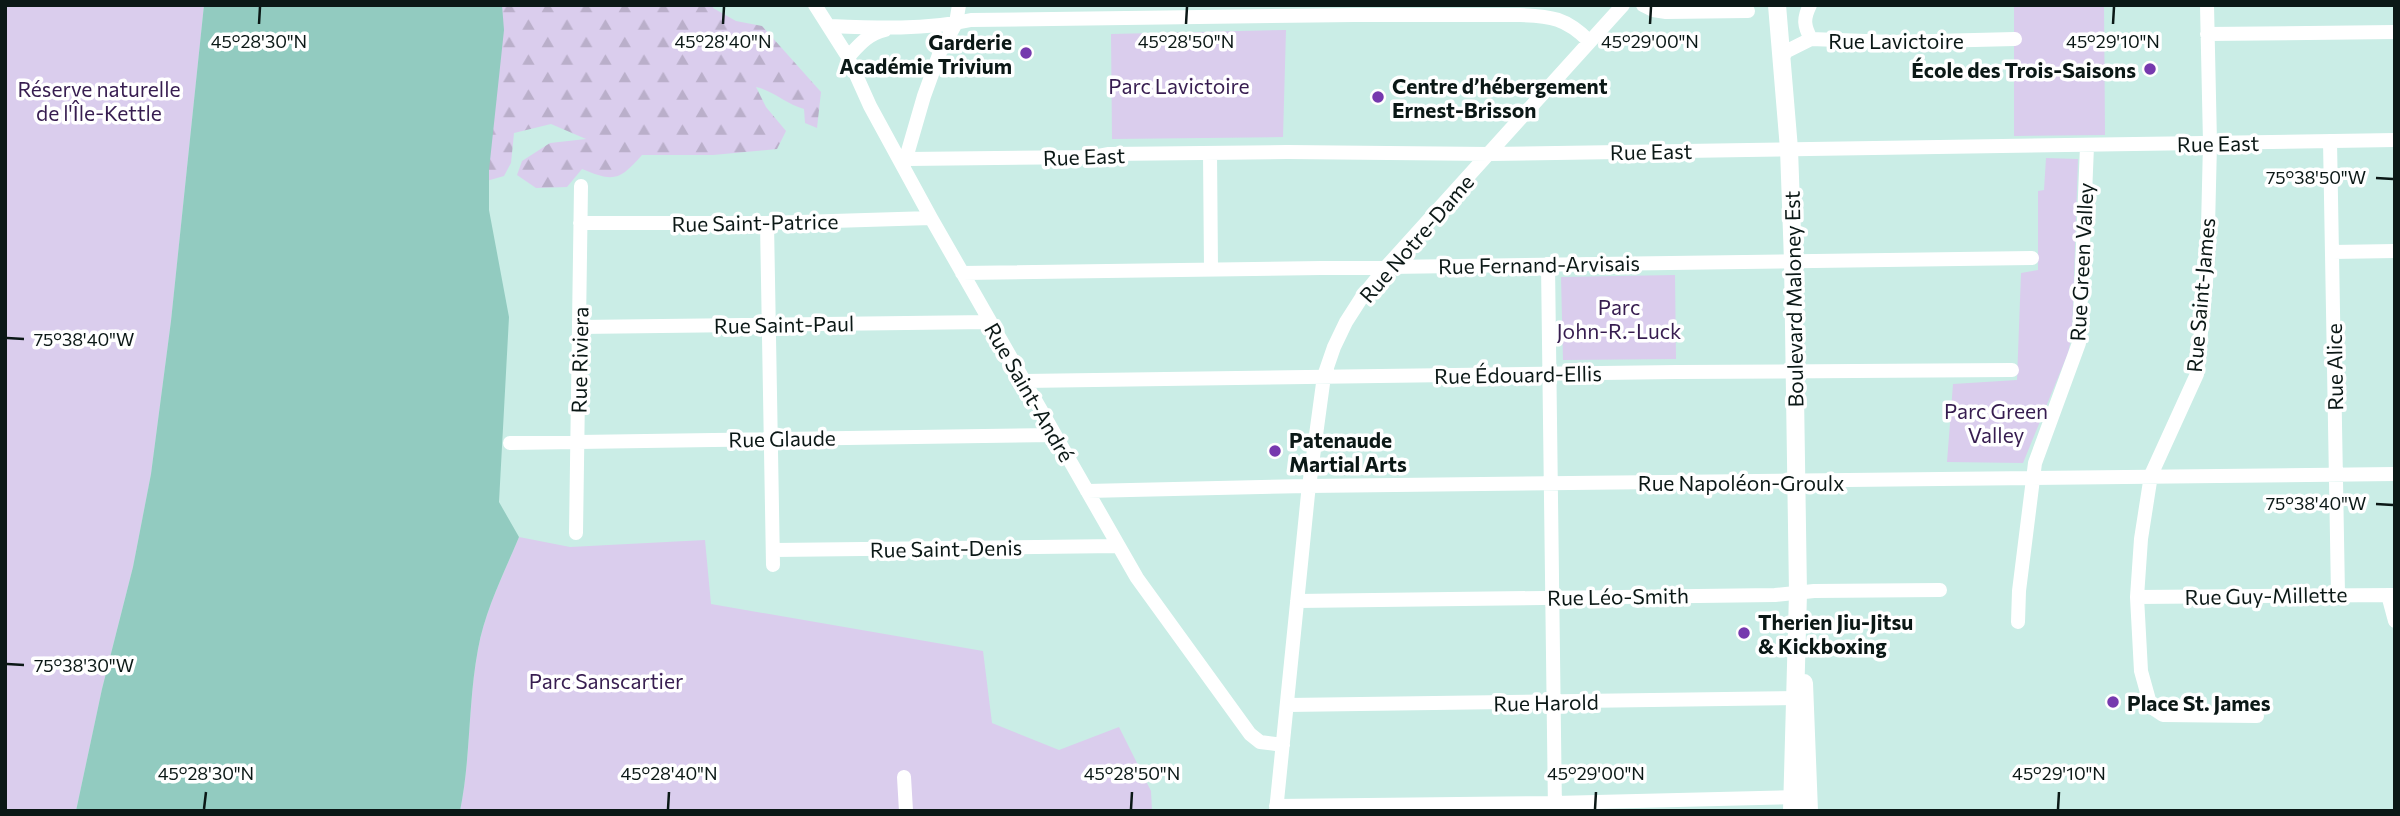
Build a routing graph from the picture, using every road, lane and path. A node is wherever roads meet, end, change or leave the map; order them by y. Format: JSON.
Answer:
{"nodes":[{"id":1,"x":815,"y":5,"type":"edge"},
{"id":2,"x":959,"y":5,"type":"edge"},
{"id":3,"x":1623,"y":5,"type":"edge"},
{"id":4,"x":1643,"y":5,"type":"edge"},
{"id":5,"x":1777,"y":5,"type":"edge"},
{"id":6,"x":1810,"y":5,"type":"edge"},
{"id":7,"x":2207,"y":5,"type":"edge"},
{"id":8,"x":1355,"y":10,"type":"edge"},
{"id":9,"x":1466,"y":10,"type":"edge"},
{"id":10,"x":1748,"y":11,"type":"dead end"},
{"id":11,"x":956,"y":23,"type":"junction"},
{"id":12,"x":830,"y":26,"type":"junction"},
{"id":13,"x":900,"y":27,"type":"junction"},
{"id":14,"x":2395,"y":32,"type":"edge"},
{"id":15,"x":2207,"y":34,"type":"junction"},
{"id":16,"x":1811,"y":39,"type":"junction"},
{"id":17,"x":2015,"y":39,"type":"dead end"},
{"id":18,"x":1589,"y":41,"type":"junction"},
{"id":19,"x":848,"y":57,"type":"junction"},
{"id":20,"x":1782,"y":57,"type":"junction"},
{"id":21,"x":2395,"y":140,"type":"edge"},
{"id":22,"x":2330,"y":141,"type":"junction"},
{"id":23,"x":2210,"y":143,"type":"junction"},
{"id":24,"x":2087,"y":146,"type":"junction"},
{"id":25,"x":1789,"y":149,"type":"junction"},
{"id":26,"x":1210,"y":153,"type":"junction"},
{"id":27,"x":1490,"y":154,"type":"junction"},
{"id":28,"x":905,"y":163,"type":"junction"},
{"id":29,"x":581,"y":186,"type":"dead end"},
{"id":30,"x":931,"y":218,"type":"junction"},
{"id":31,"x":580,"y":223,"type":"junction"},
{"id":32,"x":767,"y":223,"type":"junction"},
{"id":33,"x":2395,"y":251,"type":"edge"},
{"id":34,"x":2332,"y":252,"type":"junction"},
{"id":35,"x":2032,"y":258,"type":"dead end"},
{"id":36,"x":1793,"y":261,"type":"junction"},
{"id":37,"x":1548,"y":264,"type":"junction"},
{"id":38,"x":1387,"y":266,"type":"junction"},
{"id":39,"x":1211,"y":269,"type":"junction"},
{"id":40,"x":962,"y":273,"type":"junction"},
{"id":41,"x":989,"y":322,"type":"junction"},
{"id":42,"x":768,"y":325,"type":"junction"},
{"id":43,"x":579,"y":327,"type":"junction"},
{"id":44,"x":2012,"y":370,"type":"dead end"},
{"id":45,"x":1796,"y":371,"type":"junction"},
{"id":46,"x":1550,"y":374,"type":"junction"},
{"id":47,"x":1324,"y":376,"type":"junction"},
{"id":48,"x":1024,"y":381,"type":"junction"},
{"id":49,"x":1055,"y":435,"type":"junction"},
{"id":50,"x":771,"y":438,"type":"junction"},
{"id":51,"x":578,"y":442,"type":"junction"},
{"id":52,"x":510,"y":443,"type":"dead end"},
{"id":53,"x":2395,"y":474,"type":"edge"},
{"id":54,"x":2151,"y":475,"type":"junction"},
{"id":55,"x":2336,"y":475,"type":"junction"},
{"id":56,"x":2033,"y":478,"type":"junction"},
{"id":57,"x":1797,"y":481,"type":"junction"},
{"id":58,"x":1551,"y":483,"type":"junction"},
{"id":59,"x":1308,"y":486,"type":"junction"},
{"id":60,"x":1087,"y":491,"type":"junction"},
{"id":61,"x":576,"y":533,"type":"dead end"},
{"id":62,"x":1118,"y":546,"type":"junction"},
{"id":63,"x":1940,"y":590,"type":"dead end"},
{"id":64,"x":1798,"y":593,"type":"junction"},
{"id":65,"x":2338,"y":594,"type":"junction"},
{"id":66,"x":2392,"y":595,"type":"edge"},
{"id":67,"x":1552,"y":597,"type":"junction"},
{"id":68,"x":2137,"y":597,"type":"junction"},
{"id":69,"x":1297,"y":601,"type":"junction"},
{"id":70,"x":2395,"y":621,"type":"edge"},
{"id":71,"x":2018,"y":622,"type":"dead end"},
{"id":72,"x":1800,"y":698,"type":"junction"},
{"id":73,"x":1554,"y":703,"type":"junction"},
{"id":74,"x":1287,"y":705,"type":"junction"},
{"id":75,"x":2257,"y":716,"type":"dead end"},
{"id":76,"x":1283,"y":745,"type":"junction"},
{"id":77,"x":904,"y":777,"type":"dead end"},
{"id":78,"x":1800,"y":804,"type":"edge"},
{"id":79,"x":1555,"y":807,"type":"edge"},
{"id":80,"x":1276,"y":808,"type":"edge"},
{"id":81,"x":906,"y":811,"type":"edge"}],
"edges":[{"from":1,"to":12,"type":"street","name":"Rue Saint-André"},
{"from":2,"to":11,"type":"street"},
{"from":3,"to":18,"type":"street","name":"Rue Notre-Dame"},
{"from":4,"to":10,"type":"street"},
{"from":5,"to":20,"type":"main road","name":"Boulevard Maloney Est"},
{"from":6,"to":16,"type":"street"},
{"from":7,"to":15,"type":"street","name":"Rue Saint-James"},
{"from":8,"to":9,"type":"street"},
{"from":8,"to":11,"type":"street"},
{"from":9,"to":18,"type":"street"},
{"from":11,"to":13,"type":"street"},
{"from":11,"to":28,"type":"street"},
{"from":12,"to":13,"type":"street"},
{"from":12,"to":19,"type":"street","name":"Rue Saint-André"},
{"from":13,"to":19,"type":"street"},
{"from":14,"to":15,"type":"street"},
{"from":15,"to":23,"type":"street","name":"Rue Saint-James"},
{"from":16,"to":17,"type":"street","name":"Rue Lavictoire"},
{"from":16,"to":20,"type":"street","name":"Rue Lavictoire"},
{"from":18,"to":27,"type":"street","name":"Rue Notre-Dame"},
{"from":19,"to":28,"type":"street","name":"Rue Saint-André"},
{"from":20,"to":25,"type":"main road","name":"Boulevard Maloney Est"},
{"from":21,"to":22,"type":"street","name":"Rue East"},
{"from":22,"to":23,"type":"street","name":"Rue East"},
{"from":22,"to":34,"type":"street","name":"Rue Alice"},
{"from":23,"to":24,"type":"street","name":"Rue East"},
{"from":23,"to":54,"type":"street","name":"Rue Saint-James"},
{"from":24,"to":25,"type":"street","name":"Rue East"},
{"from":24,"to":56,"type":"street","name":"Rue Green Valley"},
{"from":25,"to":27,"type":"street","name":"Rue East"},
{"from":25,"to":36,"type":"main road","name":"Boulevard Maloney Est"},
{"from":26,"to":27,"type":"street","name":"Rue East"},
{"from":26,"to":28,"type":"street","name":"Rue East"},
{"from":26,"to":39,"type":"street"},
{"from":27,"to":38,"type":"street","name":"Rue Notre-Dame"},
{"from":28,"to":30,"type":"street","name":"Rue Saint-André"},
{"from":29,"to":31,"type":"street","name":"Rue Riviera"},
{"from":30,"to":32,"type":"street","name":"Rue Saint-Patrice"},
{"from":30,"to":40,"type":"street","name":"Rue Saint-André"},
{"from":31,"to":32,"type":"street","name":"Rue Saint-Patrice"},
{"from":31,"to":43,"type":"street","name":"Rue Riviera"},
{"from":32,"to":42,"type":"street"},
{"from":33,"to":34,"type":"street"},
{"from":34,"to":55,"type":"street","name":"Rue Alice"},
{"from":35,"to":36,"type":"street","name":"Rue Fernand-Arvisais"},
{"from":36,"to":37,"type":"street","name":"Rue Fernand-Arvisais"},
{"from":36,"to":45,"type":"main road","name":"Boulevard Maloney Est"},
{"from":37,"to":38,"type":"street","name":"Rue Fernand-Arvisais"},
{"from":37,"to":46,"type":"street"},
{"from":38,"to":39,"type":"street","name":"Rue Fernand-Arvisais"},
{"from":38,"to":47,"type":"street","name":"Rue Notre-Dame"},
{"from":39,"to":40,"type":"street","name":"Rue Fernand-Arvisais"},
{"from":40,"to":41,"type":"street","name":"Rue Saint-André"},
{"from":41,"to":42,"type":"street","name":"Rue Saint-Paul"},
{"from":41,"to":48,"type":"street","name":"Rue Saint-André"},
{"from":42,"to":43,"type":"street","name":"Rue Saint-Paul"},
{"from":42,"to":50,"type":"street"},
{"from":43,"to":51,"type":"street","name":"Rue Riviera"},
{"from":44,"to":45,"type":"street","name":"Rue Édouard-Ellis"},
{"from":45,"to":46,"type":"street","name":"Rue Édouard-Ellis"},
{"from":45,"to":57,"type":"main road","name":"Boulevard Maloney Est"},
{"from":46,"to":47,"type":"street","name":"Rue Édouard-Ellis"},
{"from":46,"to":58,"type":"street"},
{"from":47,"to":48,"type":"street","name":"Rue Édouard-Ellis"},
{"from":47,"to":59,"type":"street","name":"Rue Notre-Dame"},
{"from":48,"to":49,"type":"street","name":"Rue Saint-André"},
{"from":49,"to":50,"type":"street","name":"Rue Glaude"},
{"from":49,"to":60,"type":"street","name":"Rue Saint-André"},
{"from":50,"to":51,"type":"street","name":"Rue Glaude"},
{"from":50,"to":62,"type":"street","name":"Rue Saint-Denis"},
{"from":51,"to":52,"type":"street","name":"Rue Glaude"},
{"from":51,"to":61,"type":"street","name":"Rue Riviera"},
{"from":53,"to":55,"type":"street","name":"Rue Napoléon-Groulx"},
{"from":54,"to":55,"type":"street","name":"Rue Napoléon-Groulx"},
{"from":54,"to":56,"type":"street","name":"Rue Napoléon-Groulx"},
{"from":54,"to":68,"type":"street","name":"Rue Saint-James"},
{"from":55,"to":65,"type":"street","name":"Rue Alice"},
{"from":56,"to":57,"type":"street","name":"Rue Napoléon-Groulx"},
{"from":56,"to":71,"type":"street","name":"Rue Green Valley"},
{"from":57,"to":58,"type":"street","name":"Rue Napoléon-Groulx"},
{"from":57,"to":64,"type":"main road","name":"Boulevard Maloney Est"},
{"from":58,"to":59,"type":"street","name":"Rue Napoléon-Groulx"},
{"from":58,"to":67,"type":"street"},
{"from":59,"to":60,"type":"street","name":"Rue Napoléon-Groulx"},
{"from":59,"to":69,"type":"street","name":"Rue Notre-Dame"},
{"from":60,"to":62,"type":"street","name":"Rue Saint-André"},
{"from":62,"to":76,"type":"street","name":"Rue Saint-André"},
{"from":63,"to":64,"type":"street","name":"Rue Léo-Smith"},
{"from":64,"to":67,"type":"street","name":"Rue Léo-Smith"},
{"from":64,"to":72,"type":"main road","name":"Boulevard Maloney Est"},
{"from":65,"to":66,"type":"street","name":"Rue Guy-Millette"},
{"from":65,"to":68,"type":"street","name":"Rue Guy-Millette"},
{"from":66,"to":70,"type":"street"},
{"from":67,"to":69,"type":"street","name":"Rue Léo-Smith"},
{"from":67,"to":73,"type":"street"},
{"from":68,"to":75,"type":"street","name":"Rue Saint-James"},
{"from":69,"to":74,"type":"street","name":"Rue Notre-Dame"},
{"from":72,"to":73,"type":"street","name":"Rue Harold"},
{"from":72,"to":78,"type":"main road","name":"Boulevard Maloney Est"},
{"from":73,"to":74,"type":"street","name":"Rue Harold"},
{"from":73,"to":79,"type":"street"},
{"from":74,"to":76,"type":"street","name":"Rue Notre-Dame"},
{"from":76,"to":80,"type":"street","name":"Rue Notre-Dame"},
{"from":77,"to":81,"type":"street"},
{"from":78,"to":79,"type":"street"},
{"from":79,"to":80,"type":"street"}]}
